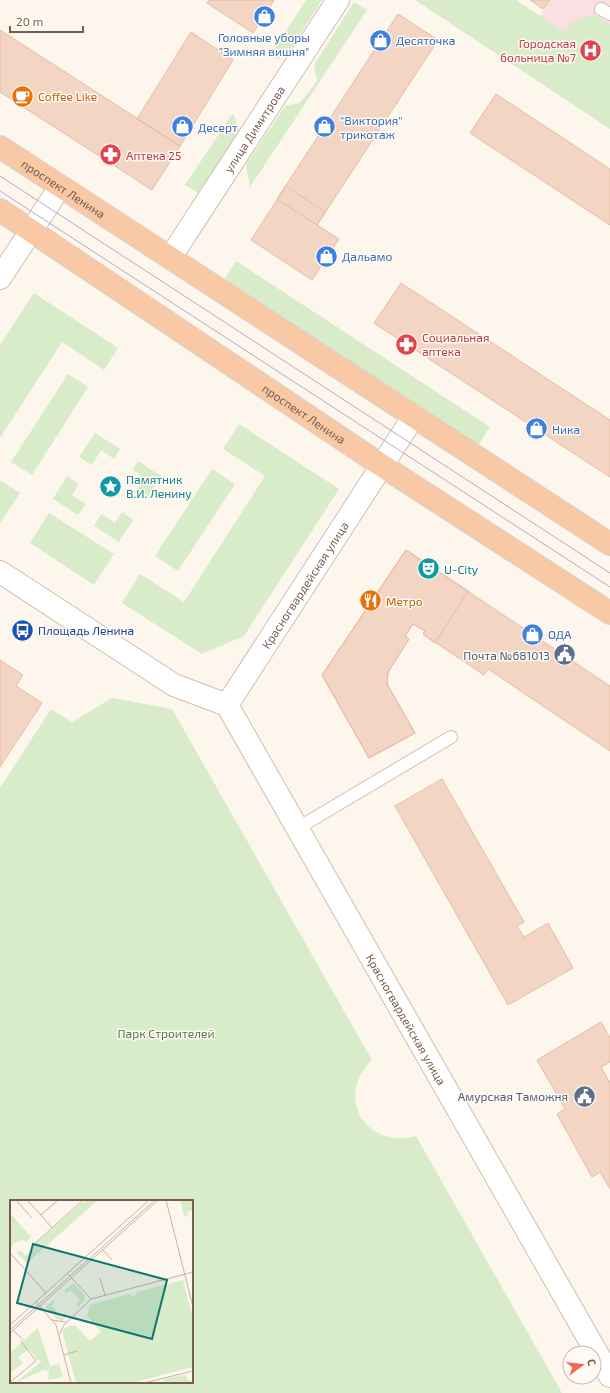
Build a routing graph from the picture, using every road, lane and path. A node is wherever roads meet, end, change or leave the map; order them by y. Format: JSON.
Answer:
{"nodes":[{"id":1,"x":338,"y":0,"type":"edge"},
{"id":2,"x":0,"y":147,"type":"edge"},
{"id":3,"x":60,"y":186,"type":"junction"},
{"id":4,"x":0,"y":210,"type":"edge"},
{"id":5,"x":31,"y":231,"type":"junction"},
{"id":6,"x":170,"y":258,"type":"junction"},
{"id":7,"x":0,"y":278,"type":"edge"},
{"id":8,"x":414,"y":416,"type":"junction"},
{"id":9,"x":381,"y":465,"type":"junction"},
{"id":10,"x":610,"y":544,"type":"edge"},
{"id":11,"x":0,"y":572,"type":"edge"},
{"id":12,"x":610,"y":613,"type":"edge"},
{"id":13,"x":227,"y":705,"type":"junction"},
{"id":14,"x":451,"y":736,"type":"dead end"},
{"id":15,"x":298,"y":828,"type":"junction"},
{"id":16,"x":610,"y":1376,"type":"edge"}],
"edges":[{"from":1,"to":6,"type":"street","name":"улица Димитрова"},
{"from":2,"to":3,"type":"highway","name":"проспект Ленина"},
{"from":3,"to":5,"type":"street"},
{"from":3,"to":6,"type":"highway","name":"проспект Ленина"},
{"from":4,"to":5,"type":"highway","name":"проспект Ленина"},
{"from":5,"to":7,"type":"street"},
{"from":5,"to":9,"type":"highway","name":"проспект Ленина"},
{"from":6,"to":8,"type":"highway","name":"проспект Ленина"},
{"from":8,"to":9,"type":"street","name":"Красногвардейская улица"},
{"from":8,"to":10,"type":"highway","name":"проспект Ленина"},
{"from":9,"to":12,"type":"highway","name":"проспект Ленина"},
{"from":9,"to":13,"type":"street","name":"Красногвардейская улица"},
{"from":11,"to":13,"type":"street"},
{"from":13,"to":15,"type":"street","name":"Красногвардейская улица"},
{"from":14,"to":15,"type":"lane"},
{"from":15,"to":16,"type":"street","name":"Красногвардейская улица"}]}
